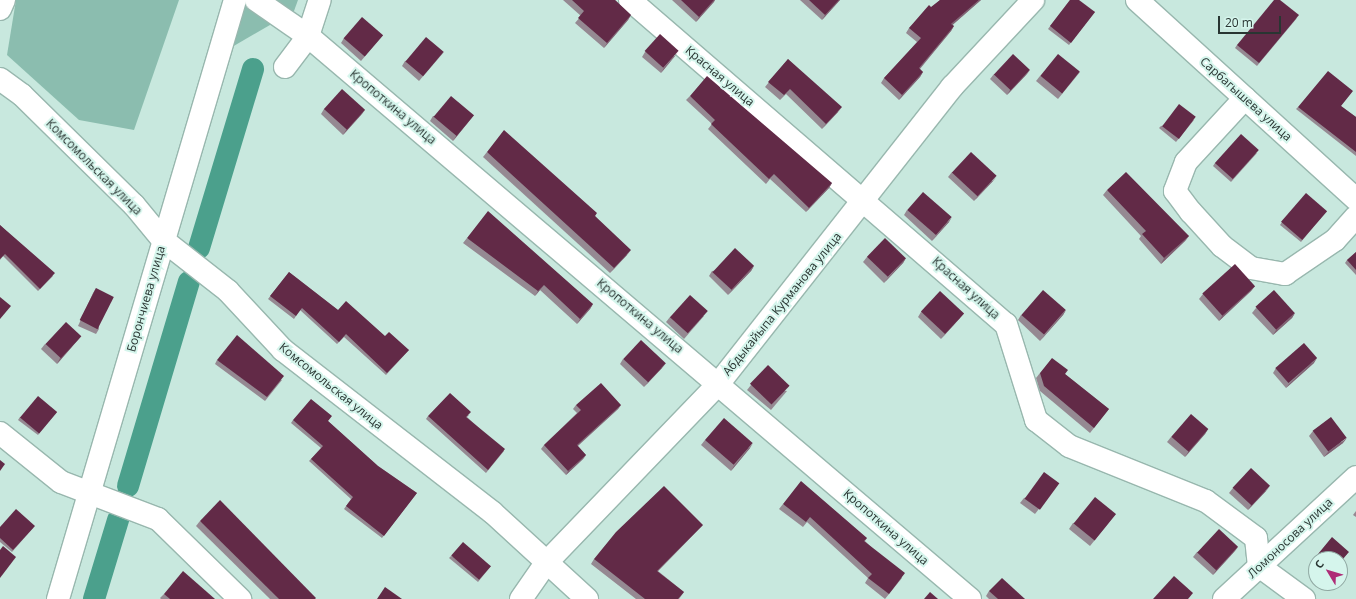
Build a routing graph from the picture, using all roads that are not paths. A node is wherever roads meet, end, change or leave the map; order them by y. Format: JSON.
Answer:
{"nodes":[{"id":1,"x":4,"y":0,"type":"edge"},
{"id":2,"x":235,"y":0,"type":"edge"},
{"id":3,"x":256,"y":0,"type":"edge"},
{"id":4,"x":320,"y":0,"type":"edge"},
{"id":5,"x":630,"y":0,"type":"edge"},
{"id":6,"x":1033,"y":0,"type":"edge"},
{"id":7,"x":1137,"y":0,"type":"edge"},
{"id":8,"x":0,"y":9,"type":"edge"},
{"id":9,"x":308,"y":36,"type":"junction"},
{"id":10,"x":285,"y":67,"type":"dead end"},
{"id":11,"x":0,"y":79,"type":"edge"},
{"id":12,"x":1245,"y":98,"type":"junction"},
{"id":13,"x":866,"y":199,"type":"junction"},
{"id":14,"x":1356,"y":199,"type":"edge"},
{"id":15,"x":1356,"y":217,"type":"edge"},
{"id":16,"x":163,"y":240,"type":"junction"},
{"id":17,"x":719,"y":383,"type":"junction"},
{"id":18,"x":0,"y":433,"type":"edge"},
{"id":19,"x":1356,"y":477,"type":"edge"},
{"id":20,"x":90,"y":493,"type":"junction"},
{"id":21,"x":546,"y":563,"type":"junction"},
{"id":22,"x":1259,"y":566,"type":"junction"},
{"id":23,"x":58,"y":599,"type":"edge"},
{"id":24,"x":240,"y":599,"type":"edge"},
{"id":25,"x":521,"y":599,"type":"edge"},
{"id":26,"x":587,"y":599,"type":"edge"},
{"id":27,"x":970,"y":599,"type":"edge"},
{"id":28,"x":1224,"y":599,"type":"edge"},
{"id":29,"x":1304,"y":599,"type":"edge"}],
"edges":[{"from":1,"to":8,"type":"street"},
{"from":2,"to":16,"type":"street","name":"Борончиева улица"},
{"from":3,"to":9,"type":"street","name":"Кропоткина улица"},
{"from":4,"to":9,"type":"street"},
{"from":5,"to":13,"type":"street","name":"Красная улица"},
{"from":6,"to":13,"type":"street","name":"Абдыкайыпа Курманова улица"},
{"from":7,"to":12,"type":"street","name":"Сарбагышева улица"},
{"from":9,"to":10,"type":"street"},
{"from":9,"to":17,"type":"street","name":"Кропоткина улица"},
{"from":11,"to":16,"type":"street","name":"Комсомольская улица"},
{"from":12,"to":14,"type":"street","name":"Сарбагышева улица"},
{"from":12,"to":15,"type":"street"},
{"from":13,"to":17,"type":"street","name":"Абдыкайыпа Курманова улица"},
{"from":13,"to":22,"type":"street","name":"Красная улица"},
{"from":16,"to":20,"type":"street","name":"Борончиева улица"},
{"from":16,"to":21,"type":"street","name":"Комсомольская улица"},
{"from":17,"to":21,"type":"street","name":"Абдыкайыпа Курманова улица"},
{"from":17,"to":27,"type":"street","name":"Кропоткина улица"},
{"from":18,"to":20,"type":"street"},
{"from":19,"to":22,"type":"street","name":"Ломоносова улица"},
{"from":20,"to":23,"type":"street","name":"Борончиева улица"},
{"from":20,"to":24,"type":"street"},
{"from":21,"to":25,"type":"street","name":"Абдыкайыпа Курманова улица"},
{"from":21,"to":26,"type":"street","name":"Комсомольская улица"},
{"from":22,"to":28,"type":"street","name":"Ломоносова улица"},
{"from":22,"to":29,"type":"street"}]}
